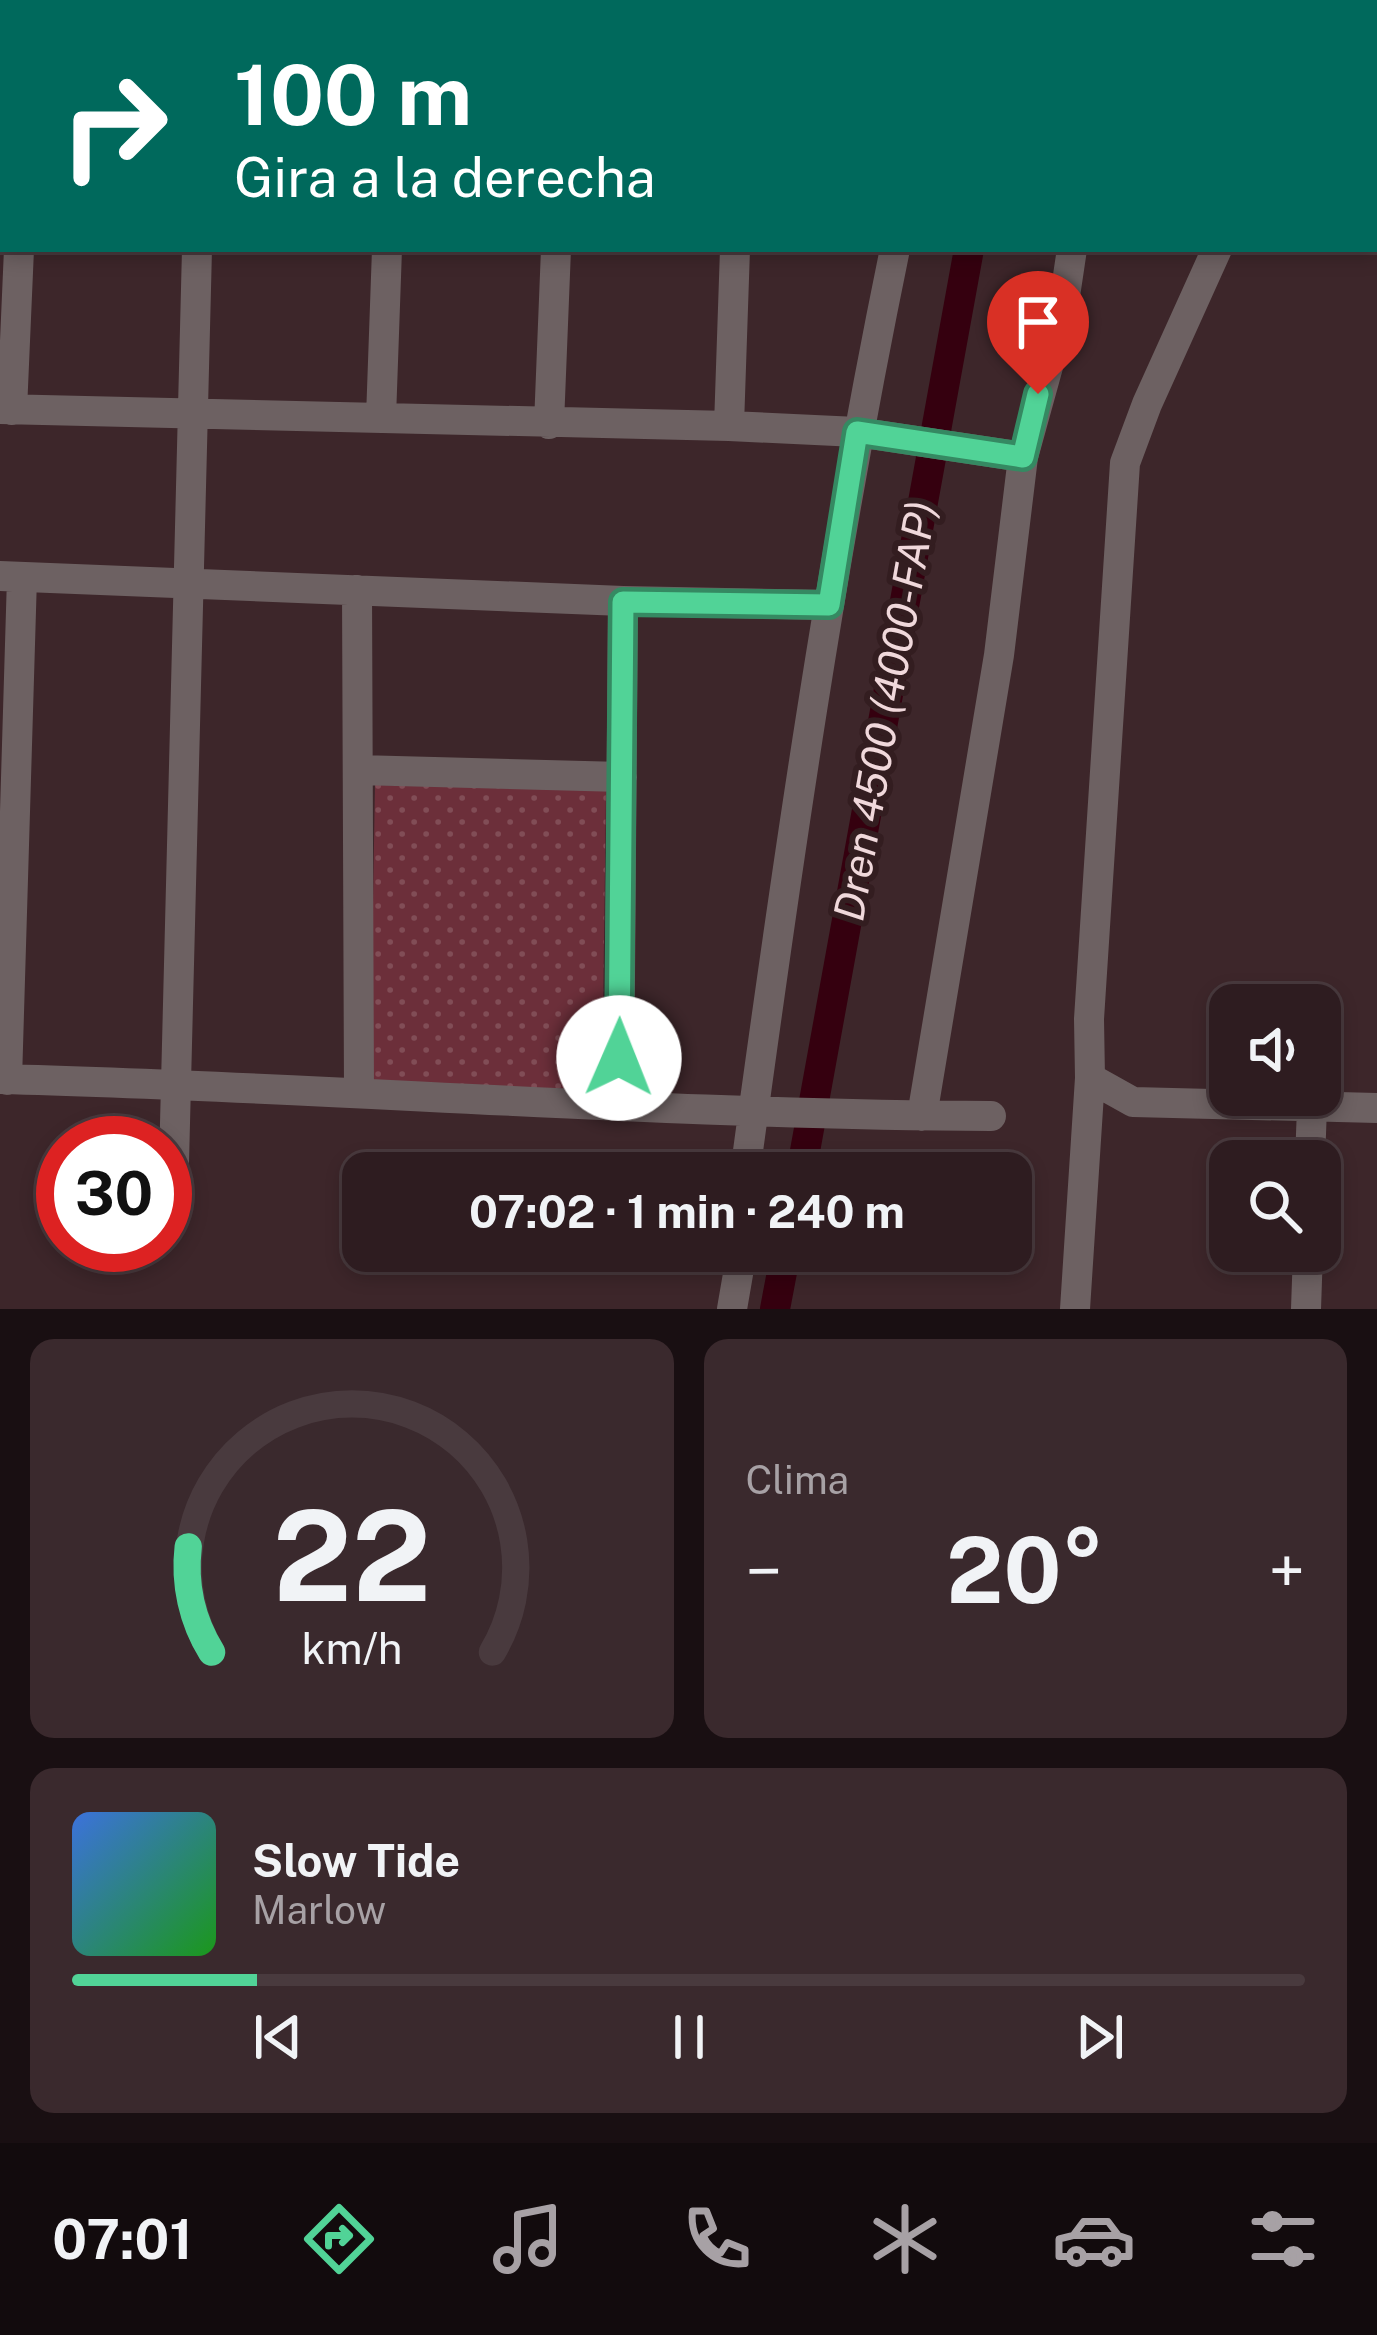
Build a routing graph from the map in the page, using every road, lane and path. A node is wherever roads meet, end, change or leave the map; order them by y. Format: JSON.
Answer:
{"nodes":[{"id":1,"x":19,"y":252,"type":"edge"},
{"id":2,"x":197,"y":252,"type":"edge"},
{"id":3,"x":387,"y":252,"type":"edge"},
{"id":4,"x":556,"y":252,"type":"edge"},
{"id":5,"x":735,"y":252,"type":"edge"},
{"id":6,"x":894,"y":252,"type":"edge"},
{"id":7,"x":1072,"y":252,"type":"edge"},
{"id":8,"x":1215,"y":252,"type":"edge"},
{"id":9,"x":6,"y":410,"type":"edge"},
{"id":10,"x":191,"y":412,"type":"junction"},
{"id":11,"x":381,"y":418,"type":"junction"},
{"id":12,"x":549,"y":424,"type":"junction"},
{"id":13,"x":729,"y":426,"type":"junction"},
{"id":14,"x":857,"y":432,"type":"junction"},
{"id":15,"x":1023,"y":457,"type":"junction"},
{"id":16,"x":11,"y":577,"type":"edge"},
{"id":17,"x":187,"y":582,"type":"junction"},
{"id":18,"x":357,"y":590,"type":"junction"},
{"id":19,"x":623,"y":602,"type":"junction"},
{"id":20,"x":829,"y":605,"type":"junction"},
{"id":21,"x":358,"y":770,"type":"junction"},
{"id":22,"x":622,"y":777,"type":"junction"},
{"id":23,"x":1090,"y":1078,"type":"junction"},
{"id":24,"x":4,"y":1079,"type":"edge"},
{"id":25,"x":176,"y":1084,"type":"junction"},
{"id":26,"x":359,"y":1092,"type":"junction"},
{"id":27,"x":619,"y":1104,"type":"junction"},
{"id":28,"x":1209,"y":1104,"type":"edge"},
{"id":29,"x":1341,"y":1107,"type":"edge"},
{"id":30,"x":1377,"y":1108,"type":"edge"},
{"id":31,"x":753,"y":1111,"type":"junction"},
{"id":32,"x":175,"y":1116,"type":"edge"},
{"id":33,"x":922,"y":1116,"type":"junction"},
{"id":34,"x":991,"y":1116,"type":"dead end"},
{"id":35,"x":748,"y":1152,"type":"edge"},
{"id":36,"x":738,"y":1272,"type":"edge"},
{"id":37,"x":1307,"y":1272,"type":"edge"},
{"id":38,"x":732,"y":1309,"type":"edge"},
{"id":39,"x":1076,"y":1309,"type":"edge"},
{"id":40,"x":1306,"y":1309,"type":"edge"}],
"edges":[{"from":1,"to":9,"type":"street"},
{"from":2,"to":10,"type":"street"},
{"from":3,"to":11,"type":"street"},
{"from":4,"to":12,"type":"street"},
{"from":5,"to":13,"type":"street"},
{"from":6,"to":14,"type":"street"},
{"from":7,"to":15,"type":"street"},
{"from":8,"to":23,"type":"street"},
{"from":9,"to":10,"type":"street"},
{"from":10,"to":11,"type":"street"},
{"from":10,"to":17,"type":"street"},
{"from":11,"to":12,"type":"street"},
{"from":12,"to":13,"type":"street"},
{"from":13,"to":14,"type":"street"},
{"from":14,"to":15,"type":"street"},
{"from":14,"to":20,"type":"street"},
{"from":15,"to":33,"type":"street"},
{"from":16,"to":17,"type":"street"},
{"from":16,"to":24,"type":"street"},
{"from":17,"to":18,"type":"street"},
{"from":17,"to":25,"type":"street"},
{"from":18,"to":19,"type":"street"},
{"from":18,"to":21,"type":"street"},
{"from":19,"to":20,"type":"street"},
{"from":19,"to":22,"type":"street"},
{"from":20,"to":31,"type":"street"},
{"from":21,"to":22,"type":"street"},
{"from":21,"to":26,"type":"street"},
{"from":22,"to":27,"type":"street"},
{"from":23,"to":28,"type":"street"},
{"from":23,"to":39,"type":"street"},
{"from":24,"to":25,"type":"street"},
{"from":25,"to":26,"type":"street"},
{"from":25,"to":32,"type":"street"},
{"from":26,"to":27,"type":"street"},
{"from":27,"to":31,"type":"street"},
{"from":29,"to":30,"type":"street"},
{"from":31,"to":33,"type":"street"},
{"from":31,"to":35,"type":"street"},
{"from":33,"to":34,"type":"street"},
{"from":36,"to":38,"type":"street"},
{"from":37,"to":40,"type":"street"}]}
